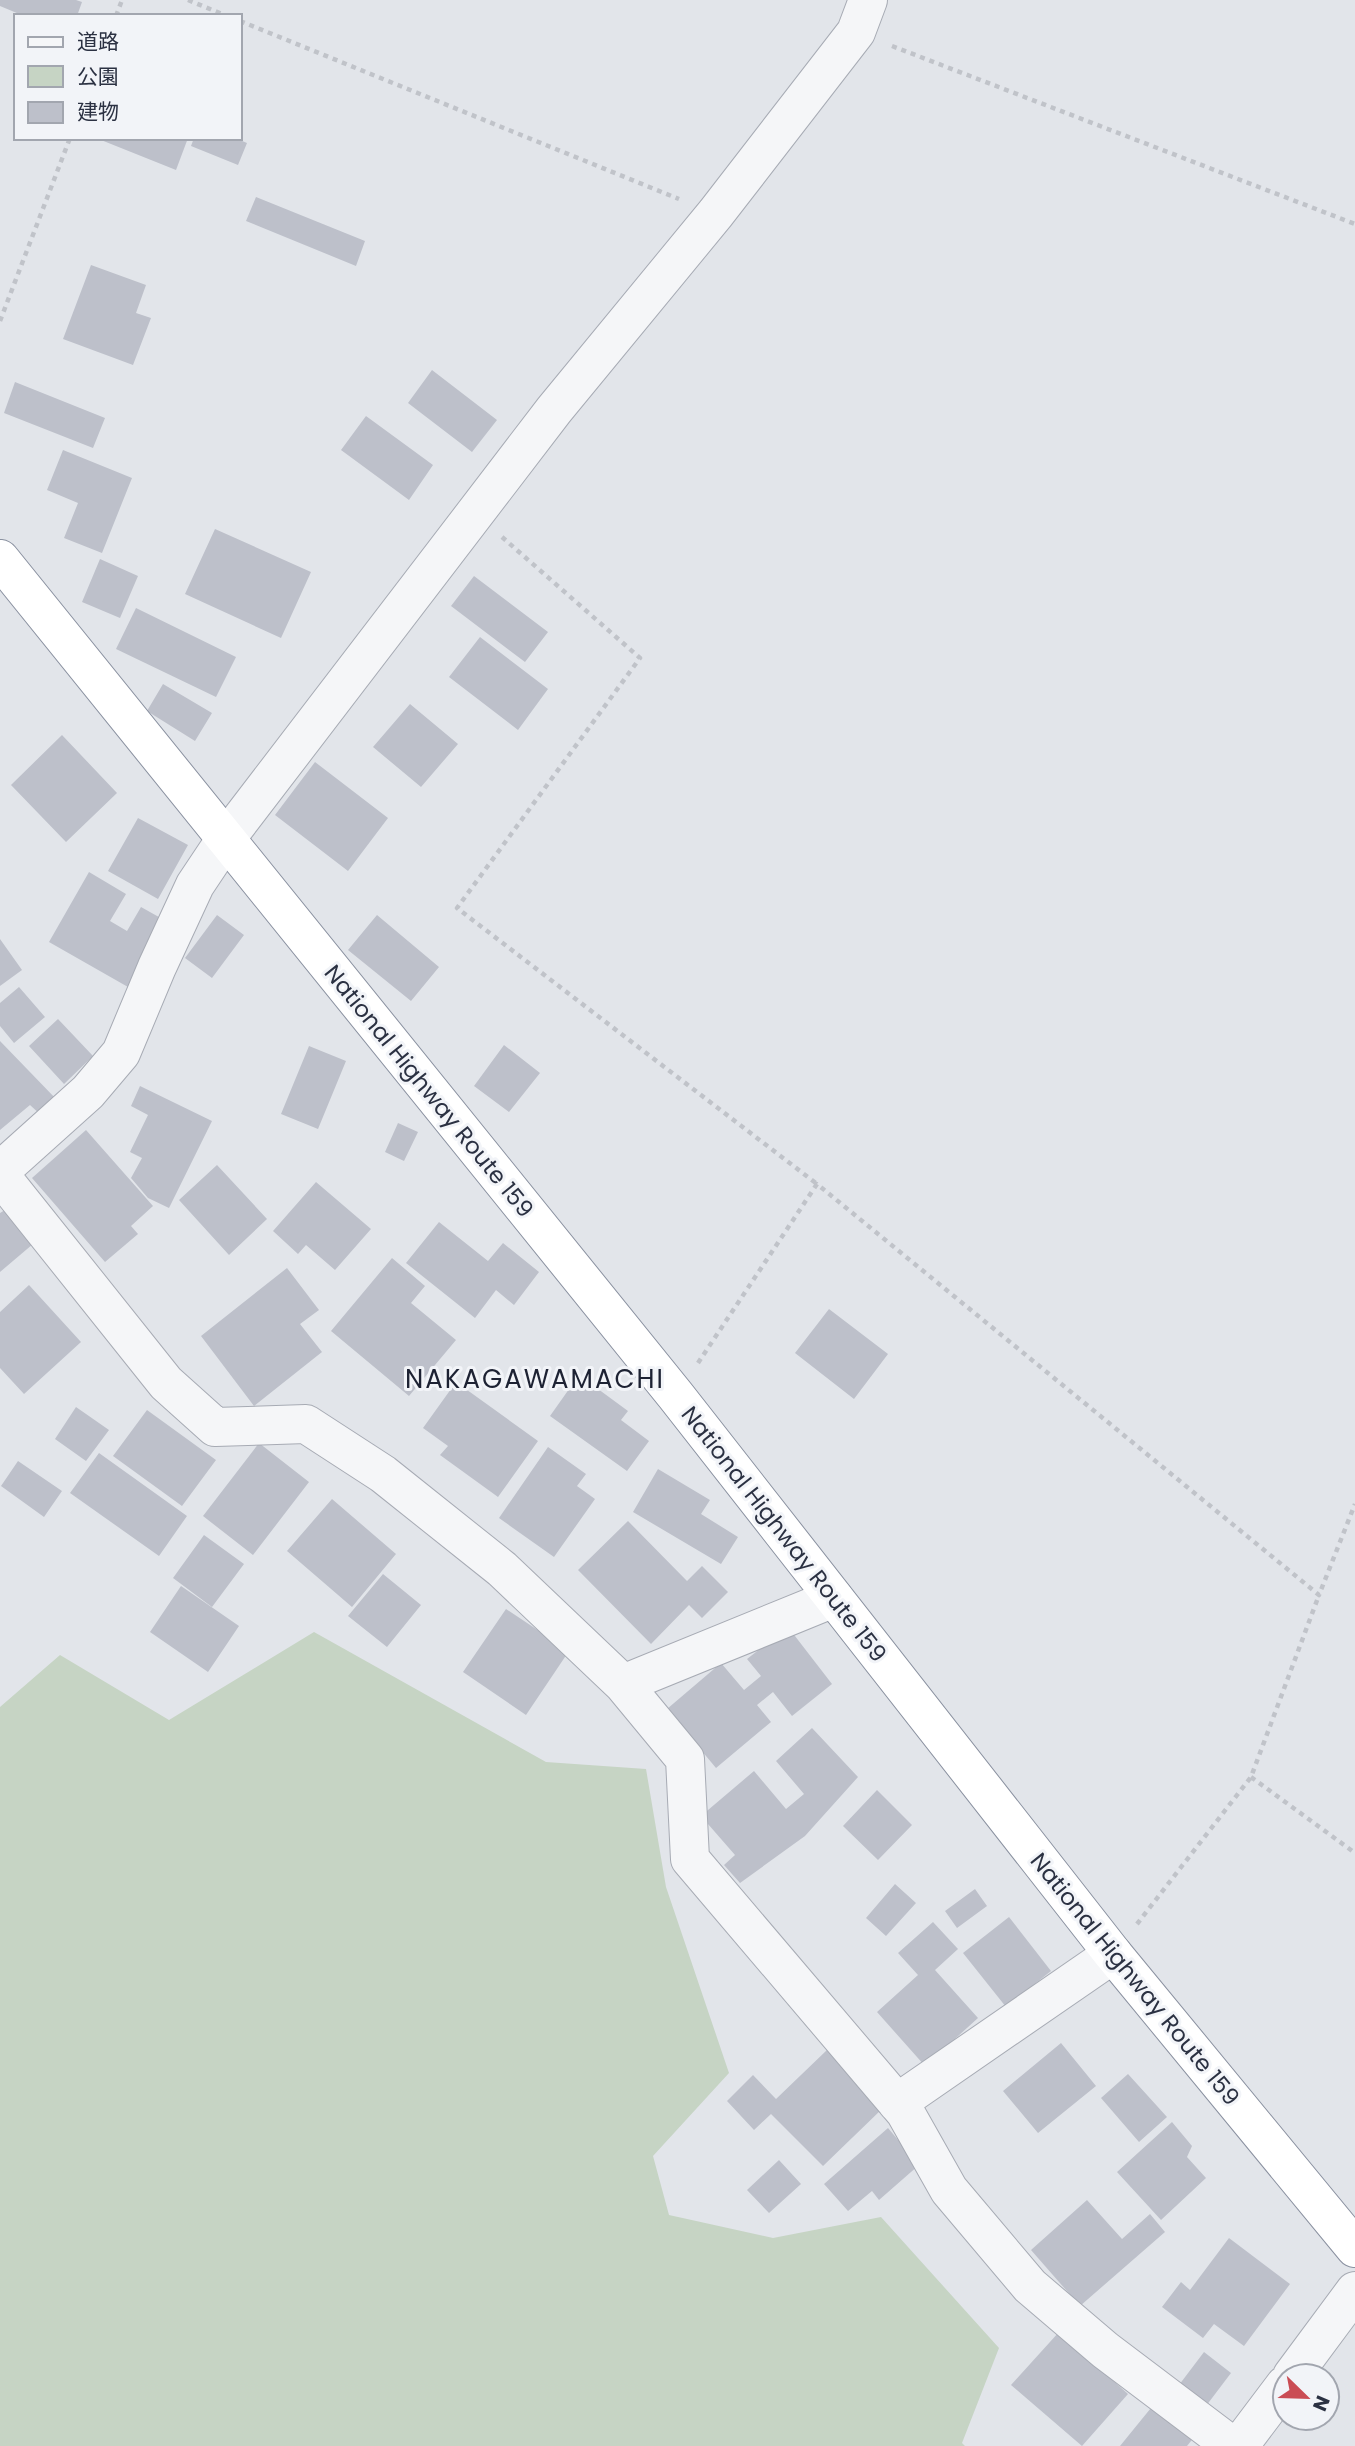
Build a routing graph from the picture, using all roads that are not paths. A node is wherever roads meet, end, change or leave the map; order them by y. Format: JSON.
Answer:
{"nodes":[{"id":1,"x":862,"y":16,"type":"edge"},
{"id":2,"x":0,"y":559,"type":"edge"},
{"id":3,"x":225,"y":840,"type":"junction"},
{"id":4,"x":0,"y":1173,"type":"edge"},
{"id":5,"x":834,"y":1598,"type":"junction"},
{"id":6,"x":624,"y":1684,"type":"junction"},
{"id":7,"x":1113,"y":1954,"type":"junction"},
{"id":8,"x":897,"y":2103,"type":"junction"},
{"id":9,"x":1355,"y":2248,"type":"edge"},
{"id":10,"x":1355,"y":2291,"type":"edge"},
{"id":11,"x":1302,"y":2362,"type":"edge"},
{"id":12,"x":1271,"y":2404,"type":"edge"},
{"id":13,"x":1233,"y":2446,"type":"edge"},
{"id":14,"x":1240,"y":2446,"type":"edge"}],
"edges":[{"from":1,"to":3,"type":"street"},
{"from":2,"to":3,"type":"highway","name":"National Highway Route 159"},
{"from":3,"to":4,"type":"street"},
{"from":3,"to":5,"type":"highway","name":"National Highway Route 159"},
{"from":4,"to":6,"type":"street"},
{"from":5,"to":6,"type":"street"},
{"from":5,"to":7,"type":"highway","name":"National Highway Route 159"},
{"from":6,"to":8,"type":"street"},
{"from":7,"to":8,"type":"street"},
{"from":7,"to":9,"type":"highway","name":"National Highway Route 159"},
{"from":8,"to":13,"type":"street"},
{"from":10,"to":11,"type":"street"},
{"from":12,"to":14,"type":"street"}]}
